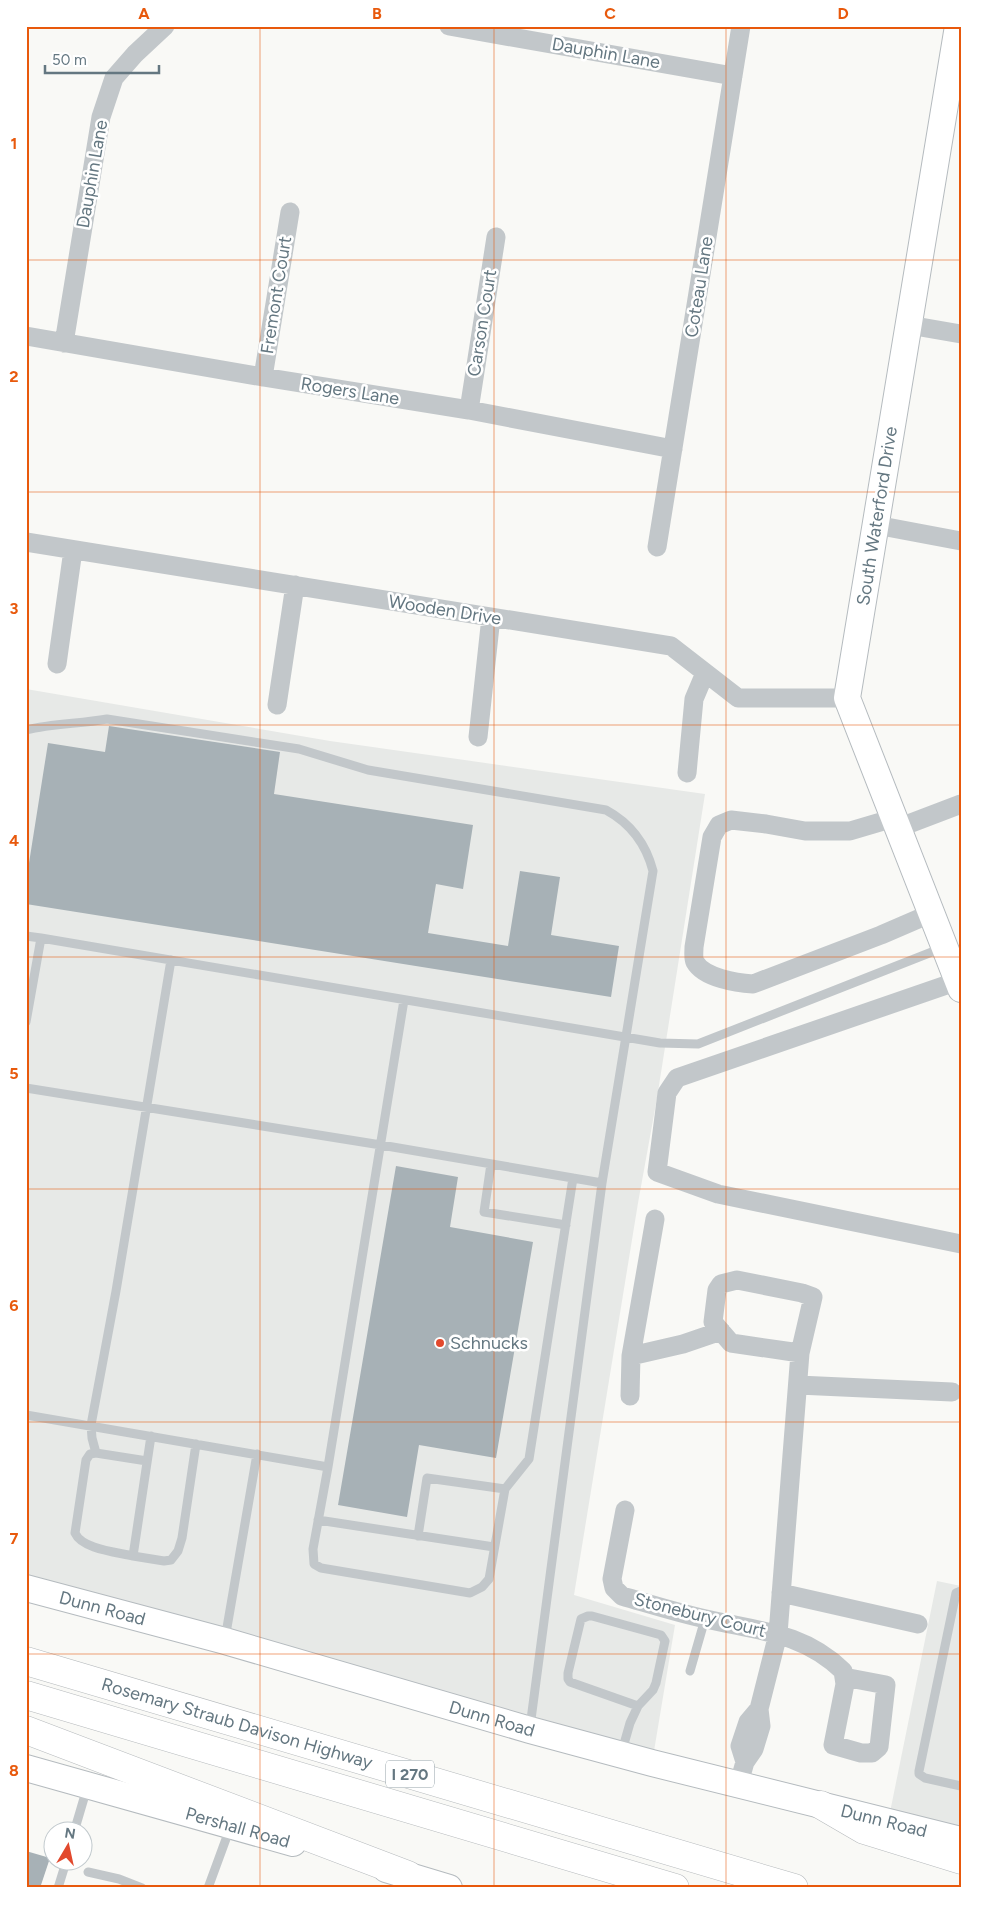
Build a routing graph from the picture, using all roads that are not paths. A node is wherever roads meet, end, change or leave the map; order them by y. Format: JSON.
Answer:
{"nodes":[{"id":1,"x":165,"y":26,"type":"edge"},
{"id":2,"x":449,"y":26,"type":"edge"},
{"id":3,"x":741,"y":26,"type":"edge"},
{"id":4,"x":958,"y":26,"type":"edge"},
{"id":5,"x":733,"y":76,"type":"junction"},
{"id":6,"x":290,"y":212,"type":"dead end"},
{"id":7,"x":496,"y":237,"type":"dead end"},
{"id":8,"x":909,"y":325,"type":"junction"},
{"id":9,"x":961,"y":334,"type":"edge"},
{"id":10,"x":26,"y":336,"type":"edge"},
{"id":11,"x":64,"y":343,"type":"junction"},
{"id":12,"x":263,"y":377,"type":"junction"},
{"id":13,"x":469,"y":410,"type":"junction"},
{"id":14,"x":673,"y":449,"type":"junction"},
{"id":15,"x":876,"y":525,"type":"junction"},
{"id":16,"x":961,"y":541,"type":"edge"},
{"id":17,"x":27,"y":542,"type":"edge"},
{"id":18,"x":657,"y":548,"type":"dead end"},
{"id":19,"x":73,"y":550,"type":"junction"},
{"id":20,"x":295,"y":586,"type":"junction"},
{"id":21,"x":491,"y":617,"type":"junction"},
{"id":22,"x":57,"y":664,"type":"dead end"},
{"id":23,"x":705,"y":673,"type":"junction"},
{"id":24,"x":848,"y":698,"type":"junction"},
{"id":25,"x":277,"y":705,"type":"dead end"},
{"id":26,"x":26,"y":730,"type":"edge"},
{"id":27,"x":478,"y":737,"type":"dead end"},
{"id":28,"x":687,"y":773,"type":"dead end"},
{"id":29,"x":961,"y":804,"type":"edge"},
{"id":30,"x":896,"y":823,"type":"junction"},
{"id":31,"x":932,"y":913,"type":"junction"},
{"id":32,"x":26,"y":936,"type":"edge"},
{"id":33,"x":41,"y":938,"type":"junction"},
{"id":34,"x":944,"y":947,"type":"junction"},
{"id":35,"x":170,"y":960,"type":"junction"},
{"id":36,"x":959,"y":985,"type":"edge"},
{"id":37,"x":404,"y":1000,"type":"junction"},
{"id":38,"x":26,"y":1022,"type":"edge"},
{"id":39,"x":627,"y":1037,"type":"junction"},
{"id":40,"x":26,"y":1088,"type":"edge"},
{"id":41,"x":147,"y":1108,"type":"junction"},
{"id":42,"x":381,"y":1144,"type":"junction"},
{"id":43,"x":491,"y":1164,"type":"junction"},
{"id":44,"x":573,"y":1178,"type":"junction"},
{"id":45,"x":602,"y":1183,"type":"junction"},
{"id":46,"x":655,"y":1219,"type":"dead end"},
{"id":47,"x":566,"y":1225,"type":"junction"},
{"id":48,"x":961,"y":1244,"type":"edge"},
{"id":49,"x":721,"y":1331,"type":"junction"},
{"id":50,"x":800,"y":1353,"type":"junction"},
{"id":51,"x":631,"y":1356,"type":"junction"},
{"id":52,"x":798,"y":1385,"type":"junction"},
{"id":53,"x":952,"y":1392,"type":"dead end"},
{"id":54,"x":630,"y":1396,"type":"dead end"},
{"id":55,"x":26,"y":1415,"type":"edge"},
{"id":56,"x":92,"y":1426,"type":"junction"},
{"id":57,"x":151,"y":1436,"type":"junction"},
{"id":58,"x":196,"y":1444,"type":"junction"},
{"id":59,"x":96,"y":1453,"type":"junction"},
{"id":60,"x":257,"y":1454,"type":"junction"},
{"id":61,"x":147,"y":1461,"type":"junction"},
{"id":62,"x":328,"y":1467,"type":"junction"},
{"id":63,"x":505,"y":1490,"type":"junction"},
{"id":64,"x":625,"y":1510,"type":"dead end"},
{"id":65,"x":318,"y":1520,"type":"junction"},
{"id":66,"x":418,"y":1536,"type":"junction"},
{"id":67,"x":494,"y":1547,"type":"junction"},
{"id":68,"x":133,"y":1556,"type":"junction"},
{"id":69,"x":26,"y":1588,"type":"edge"},
{"id":70,"x":961,"y":1591,"type":"edge"},
{"id":71,"x":781,"y":1593,"type":"junction"},
{"id":72,"x":705,"y":1619,"type":"junction"},
{"id":73,"x":918,"y":1624,"type":"dead end"},
{"id":74,"x":778,"y":1634,"type":"junction"},
{"id":75,"x":225,"y":1641,"type":"junction"},
{"id":76,"x":26,"y":1661,"type":"edge"},
{"id":77,"x":690,"y":1671,"type":"dead end"},
{"id":78,"x":844,"y":1677,"type":"dead end"},
{"id":79,"x":26,"y":1695,"type":"edge"},
{"id":80,"x":640,"y":1703,"type":"junction"},
{"id":81,"x":26,"y":1730,"type":"edge"},
{"id":82,"x":530,"y":1730,"type":"junction"},
{"id":83,"x":621,"y":1754,"type":"junction"},
{"id":84,"x":26,"y":1768,"type":"edge"},
{"id":85,"x":742,"y":1773,"type":"junction"},
{"id":86,"x":88,"y":1786,"type":"junction"},
{"id":87,"x":961,"y":1786,"type":"edge"},
{"id":88,"x":821,"y":1806,"type":"junction"},
{"id":89,"x":77,"y":1822,"type":"edge"},
{"id":90,"x":231,"y":1825,"type":"junction"},
{"id":91,"x":961,"y":1840,"type":"edge"},
{"id":92,"x":961,"y":1860,"type":"edge"},
{"id":93,"x":63,"y":1872,"type":"edge"},
{"id":94,"x":88,"y":1872,"type":"dead end"},
{"id":95,"x":406,"y":1881,"type":"edge"},
{"id":96,"x":58,"y":1888,"type":"edge"},
{"id":97,"x":142,"y":1888,"type":"edge"},
{"id":98,"x":208,"y":1888,"type":"edge"},
{"id":99,"x":449,"y":1888,"type":"edge"},
{"id":100,"x":675,"y":1888,"type":"edge"},
{"id":101,"x":794,"y":1888,"type":"edge"}],
"edges":[{"from":1,"to":11,"type":"street","name":"Dauphin Lane"},
{"from":2,"to":5,"type":"street","name":"Dauphin Lane"},
{"from":3,"to":5,"type":"street","name":"Coteau Lane"},
{"from":4,"to":8,"type":"street","name":"South Waterford Drive"},
{"from":5,"to":14,"type":"street","name":"Coteau Lane"},
{"from":6,"to":12,"type":"street","name":"Fremont Court"},
{"from":7,"to":13,"type":"street","name":"Carson Court"},
{"from":8,"to":9,"type":"street"},
{"from":8,"to":15,"type":"street","name":"South Waterford Drive"},
{"from":10,"to":11,"type":"street","name":"Rogers Lane"},
{"from":11,"to":12,"type":"street","name":"Rogers Lane"},
{"from":12,"to":13,"type":"street","name":"Rogers Lane"},
{"from":13,"to":14,"type":"street","name":"Rogers Lane"},
{"from":14,"to":18,"type":"street","name":"Coteau Lane"},
{"from":15,"to":16,"type":"street"},
{"from":15,"to":24,"type":"street","name":"South Waterford Drive"},
{"from":17,"to":19,"type":"street","name":"Wooden Drive"},
{"from":19,"to":20,"type":"street","name":"Wooden Drive"},
{"from":19,"to":22,"type":"street"},
{"from":20,"to":21,"type":"street","name":"Wooden Drive"},
{"from":20,"to":25,"type":"street"},
{"from":21,"to":23,"type":"street","name":"Wooden Drive"},
{"from":21,"to":27,"type":"street"},
{"from":23,"to":24,"type":"street","name":"Wooden Drive"},
{"from":23,"to":28,"type":"street"},
{"from":24,"to":30,"type":"street"},
{"from":26,"to":39,"type":"lane"},
{"from":29,"to":30,"type":"street"},
{"from":30,"to":31,"type":"street"},
{"from":30,"to":31,"type":"street"},
{"from":31,"to":34,"type":"street"},
{"from":32,"to":33,"type":"lane"},
{"from":33,"to":35,"type":"lane"},
{"from":33,"to":38,"type":"lane"},
{"from":34,"to":36,"type":"street"},
{"from":34,"to":39,"type":"lane"},
{"from":35,"to":37,"type":"lane"},
{"from":35,"to":41,"type":"lane"},
{"from":36,"to":48,"type":"street"},
{"from":37,"to":39,"type":"lane"},
{"from":37,"to":42,"type":"lane"},
{"from":39,"to":45,"type":"lane"},
{"from":40,"to":41,"type":"lane"},
{"from":41,"to":42,"type":"lane"},
{"from":41,"to":56,"type":"lane"},
{"from":42,"to":43,"type":"lane"},
{"from":42,"to":62,"type":"lane"},
{"from":43,"to":44,"type":"lane"},
{"from":43,"to":47,"type":"lane"},
{"from":44,"to":45,"type":"lane"},
{"from":44,"to":47,"type":"lane"},
{"from":45,"to":82,"type":"lane"},
{"from":46,"to":51,"type":"street"},
{"from":47,"to":63,"type":"lane"},
{"from":49,"to":50,"type":"street"},
{"from":49,"to":50,"type":"street","name":"Stonebury Court"},
{"from":49,"to":51,"type":"street"},
{"from":50,"to":52,"type":"street","name":"Stonebury Court"},
{"from":51,"to":54,"type":"street"},
{"from":52,"to":53,"type":"street"},
{"from":52,"to":71,"type":"street","name":"Stonebury Court"},
{"from":55,"to":56,"type":"lane"},
{"from":56,"to":57,"type":"lane"},
{"from":56,"to":59,"type":"lane"},
{"from":57,"to":58,"type":"lane"},
{"from":57,"to":61,"type":"lane"},
{"from":58,"to":60,"type":"lane"},
{"from":58,"to":68,"type":"lane"},
{"from":59,"to":61,"type":"lane"},
{"from":59,"to":68,"type":"lane"},
{"from":60,"to":62,"type":"lane"},
{"from":60,"to":75,"type":"lane"},
{"from":61,"to":68,"type":"lane"},
{"from":62,"to":65,"type":"lane"},
{"from":63,"to":66,"type":"lane"},
{"from":63,"to":67,"type":"lane"},
{"from":64,"to":72,"type":"street","name":"Stonebury Court"},
{"from":65,"to":66,"type":"lane"},
{"from":65,"to":67,"type":"lane"},
{"from":66,"to":67,"type":"lane"},
{"from":69,"to":75,"type":"street","name":"Dunn Road"},
{"from":70,"to":87,"type":"lane"},
{"from":71,"to":73,"type":"street"},
{"from":71,"to":74,"type":"street","name":"Stonebury Court"},
{"from":72,"to":74,"type":"street","name":"Stonebury Court"},
{"from":72,"to":77,"type":"lane"},
{"from":74,"to":78,"type":"street","name":"Stonebury Court"},
{"from":74,"to":85,"type":"street","name":"Stonebury Court"},
{"from":75,"to":82,"type":"street","name":"Dunn Road"},
{"from":76,"to":101,"type":"highway","name":"Rosemary Straub Davison Highway","number":"I 270"},
{"from":79,"to":100,"type":"highway","name":"Rosemary Straub Davison Highway","number":"I 270"},
{"from":80,"to":80,"type":"lane"},
{"from":80,"to":83,"type":"lane"},
{"from":81,"to":95,"type":"highway"},
{"from":82,"to":83,"type":"street","name":"Dunn Road"},
{"from":83,"to":85,"type":"street","name":"Dunn Road"},
{"from":84,"to":86,"type":"street","name":"Pershall Road"},
{"from":85,"to":88,"type":"street","name":"Dunn Road"},
{"from":86,"to":89,"type":"lane"},
{"from":86,"to":90,"type":"street","name":"Pershall Road"},
{"from":88,"to":91,"type":"street","name":"Dunn Road"},
{"from":88,"to":92,"type":"highway"},
{"from":90,"to":95,"type":"street","name":"Pershall Road"},
{"from":90,"to":98,"type":"lane"},
{"from":93,"to":96,"type":"lane"},
{"from":94,"to":97,"type":"lane"},
{"from":95,"to":99,"type":"street","name":"Pershall Road"}]}
